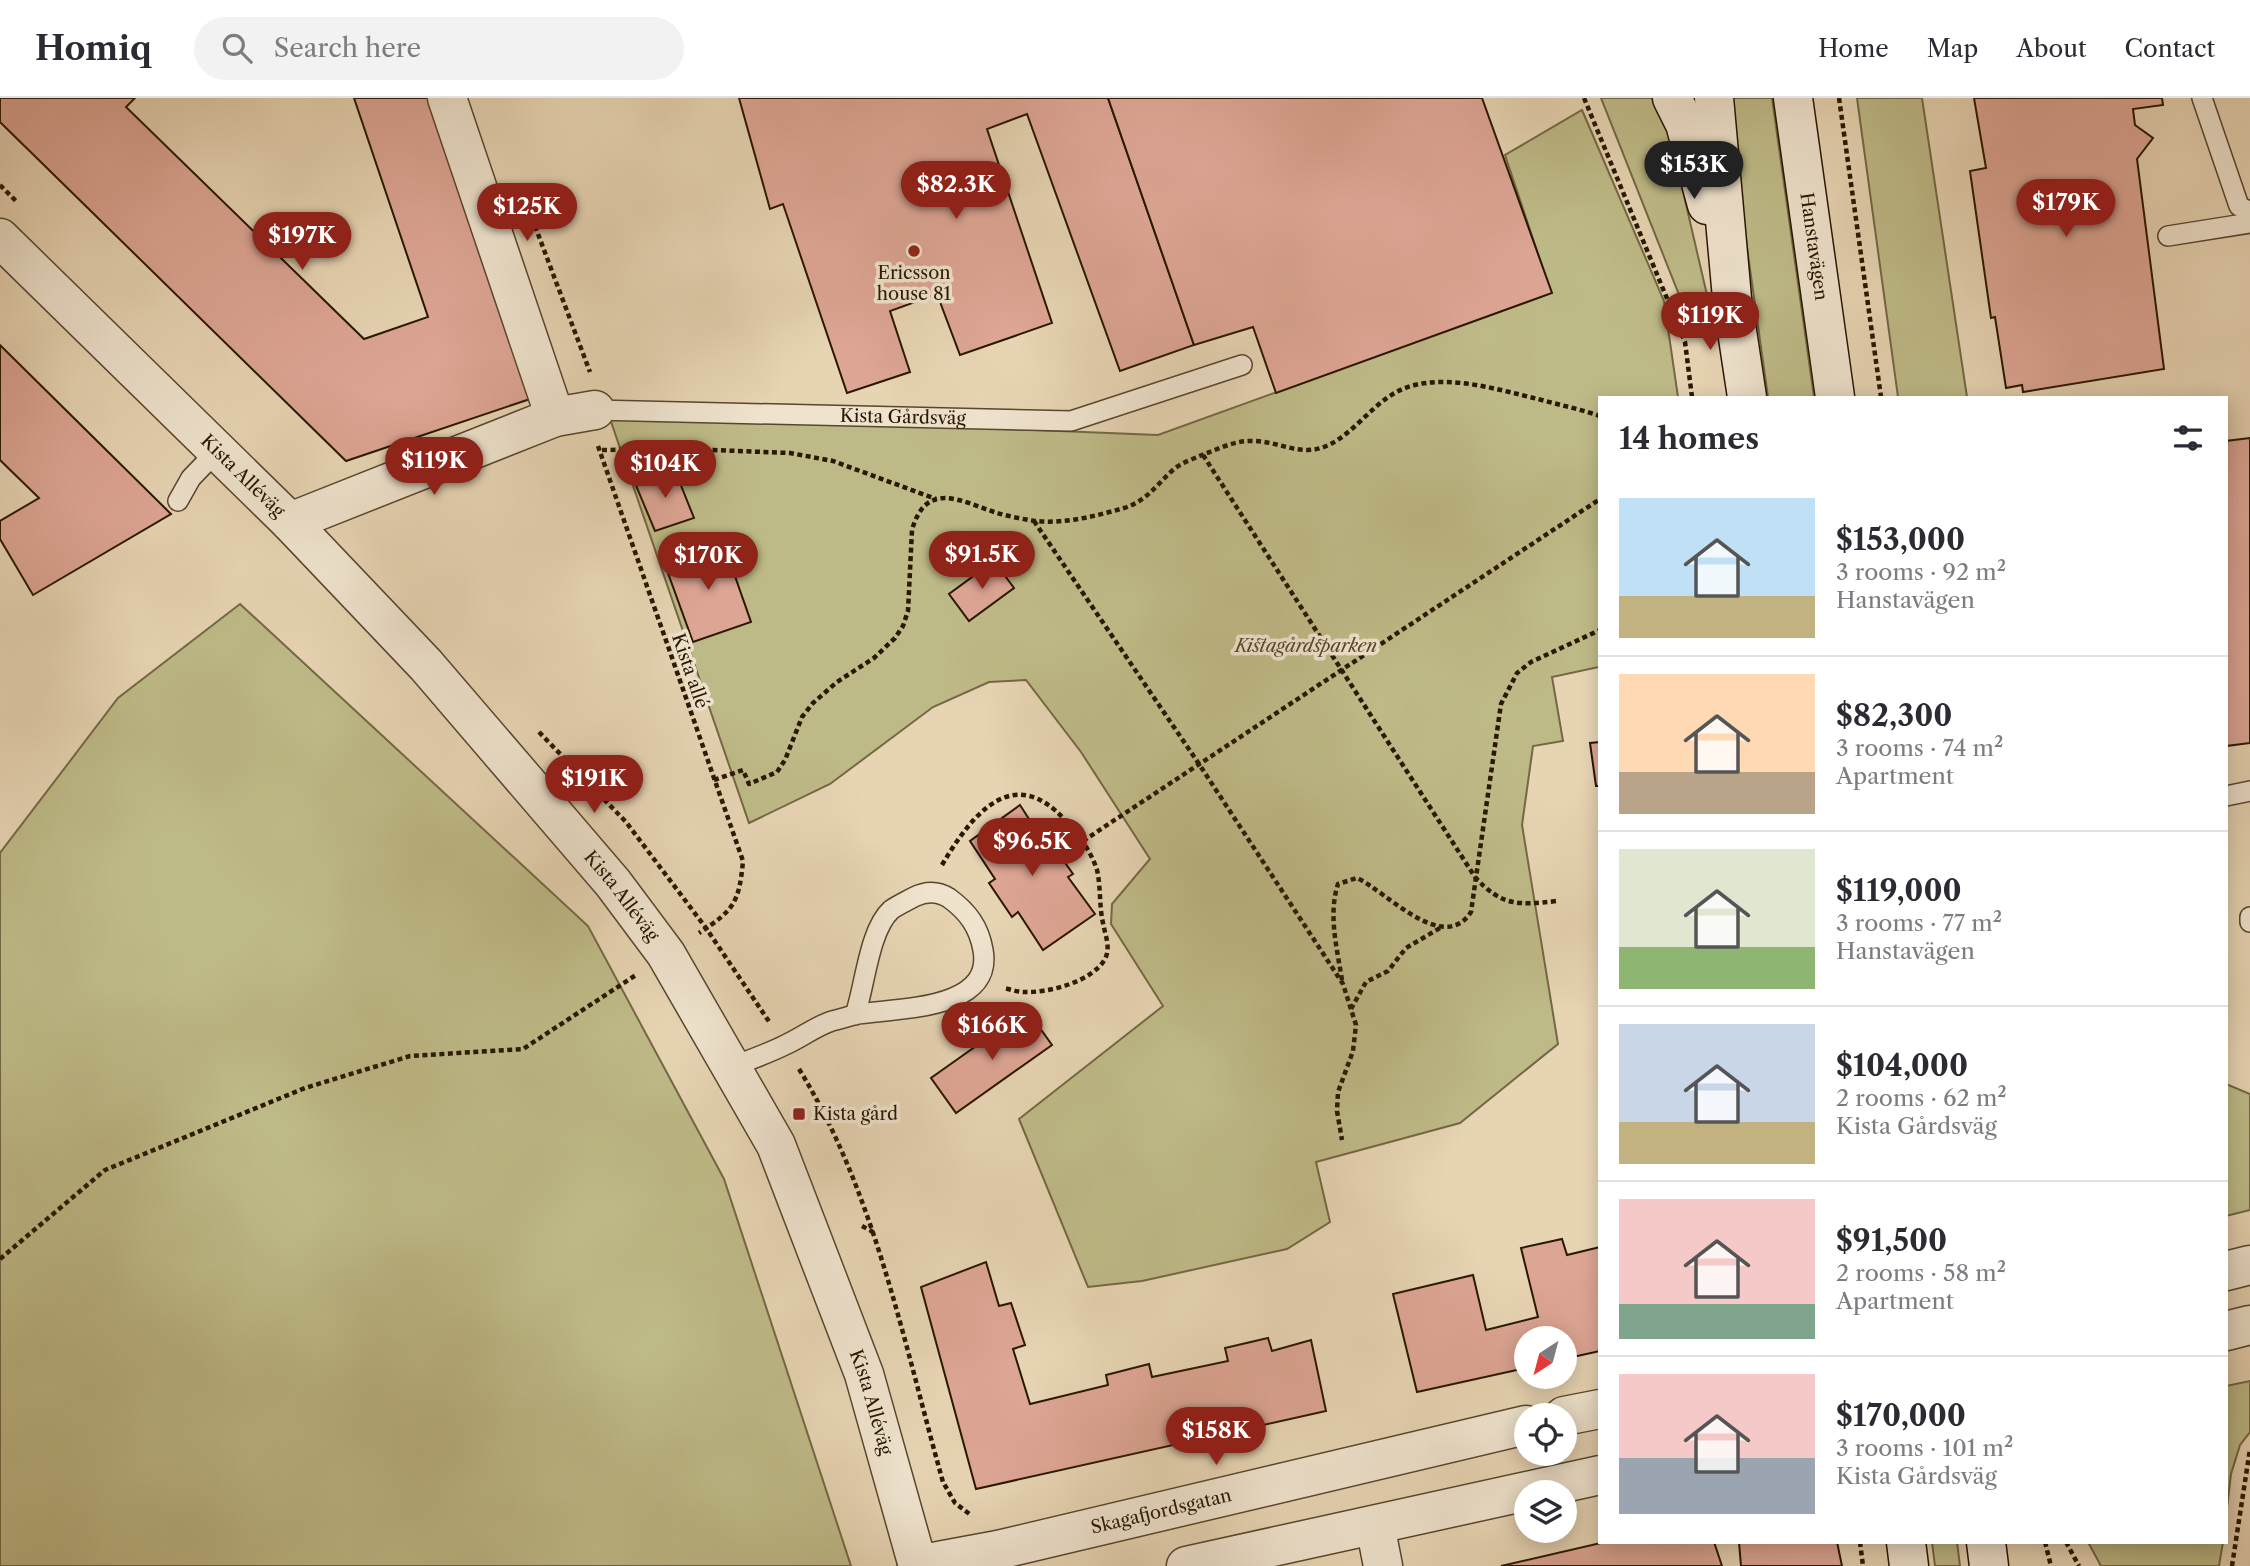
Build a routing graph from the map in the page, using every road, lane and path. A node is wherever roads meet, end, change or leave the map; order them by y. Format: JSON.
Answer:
{"nodes":[{"id":1,"x":447,"y":98,"type":"edge"},
{"id":2,"x":1584,"y":98,"type":"edge"},
{"id":3,"x":1672,"y":98,"type":"edge"},
{"id":4,"x":1714,"y":98,"type":"edge"},
{"id":5,"x":1793,"y":98,"type":"edge"},
{"id":6,"x":1839,"y":98,"type":"edge"},
{"id":7,"x":2202,"y":98,"type":"edge"},
{"id":8,"x":2250,"y":212,"type":"edge"},
{"id":9,"x":530,"y":214,"type":"dead end"},
{"id":10,"x":2250,"y":223,"type":"edge"},
{"id":11,"x":2168,"y":236,"type":"dead end"},
{"id":12,"x":0,"y":238,"type":"edge"},
{"id":13,"x":1732,"y":298,"type":"junction"},
{"id":14,"x":1241,"y":365,"type":"dead end"},
{"id":15,"x":1692,"y":396,"type":"edge"},
{"id":16,"x":1747,"y":396,"type":"edge"},
{"id":17,"x":1835,"y":396,"type":"edge"},
{"id":18,"x":1881,"y":396,"type":"edge"},
{"id":19,"x":594,"y":410,"type":"junction"},
{"id":20,"x":1598,"y":415,"type":"edge"},
{"id":21,"x":555,"y":417,"type":"junction"},
{"id":22,"x":218,"y":450,"type":"junction"},
{"id":23,"x":598,"y":450,"type":"junction"},
{"id":24,"x":1203,"y":455,"type":"junction"},
{"id":25,"x":937,"y":499,"type":"junction"},
{"id":26,"x":1598,"y":500,"type":"edge"},
{"id":27,"x":178,"y":501,"type":"dead end"},
{"id":28,"x":1034,"y":520,"type":"junction"},
{"id":29,"x":290,"y":522,"type":"junction"},
{"id":30,"x":1598,"y":631,"type":"edge"},
{"id":31,"x":1341,"y":671,"type":"junction"},
{"id":32,"x":1199,"y":764,"type":"junction"},
{"id":33,"x":714,"y":780,"type":"junction"},
{"id":34,"x":2250,"y":791,"type":"edge"},
{"id":35,"x":2228,"y":796,"type":"edge"},
{"id":36,"x":1083,"y":841,"type":"junction"},
{"id":37,"x":1475,"y":877,"type":"junction"},
{"id":38,"x":932,"y":892,"type":"junction"},
{"id":39,"x":1557,"y":901,"type":"dead end"},
{"id":40,"x":706,"y":928,"type":"junction"},
{"id":41,"x":1441,"y":928,"type":"junction"},
{"id":42,"x":666,"y":954,"type":"junction"},
{"id":43,"x":976,"y":983,"type":"junction"},
{"id":44,"x":1343,"y":984,"type":"junction"},
{"id":45,"x":1351,"y":1009,"type":"junction"},
{"id":46,"x":855,"y":1015,"type":"junction"},
{"id":47,"x":785,"y":1046,"type":"junction"},
{"id":48,"x":731,"y":1067,"type":"junction"},
{"id":49,"x":1342,"y":1140,"type":"dead end"},
{"id":50,"x":862,"y":1226,"type":"dead end"},
{"id":51,"x":874,"y":1233,"type":"junction"},
{"id":52,"x":0,"y":1259,"type":"edge"},
{"id":53,"x":2250,"y":1265,"type":"edge"},
{"id":54,"x":2228,"y":1270,"type":"edge"},
{"id":55,"x":2250,"y":1325,"type":"edge"},
{"id":56,"x":2228,"y":1330,"type":"edge"},
{"id":57,"x":1598,"y":1409,"type":"edge"},
{"id":58,"x":1577,"y":1413,"type":"edge"},
{"id":59,"x":1514,"y":1428,"type":"edge"},
{"id":60,"x":2250,"y":1449,"type":"edge"},
{"id":61,"x":1598,"y":1475,"type":"edge"},
{"id":62,"x":982,"y":1516,"type":"dead end"},
{"id":63,"x":1376,"y":1525,"type":"junction"},
{"id":64,"x":1860,"y":1544,"type":"edge"},
{"id":65,"x":1906,"y":1544,"type":"edge"},
{"id":66,"x":1986,"y":1544,"type":"edge"},
{"id":67,"x":2046,"y":1544,"type":"edge"},
{"id":68,"x":2067,"y":1544,"type":"edge"},
{"id":69,"x":918,"y":1565,"type":"edge"},
{"id":70,"x":1186,"y":1566,"type":"edge"},
{"id":71,"x":1383,"y":1566,"type":"edge"},
{"id":72,"x":1863,"y":1566,"type":"edge"},
{"id":73,"x":1909,"y":1566,"type":"edge"},
{"id":74,"x":1989,"y":1566,"type":"edge"},
{"id":75,"x":2051,"y":1566,"type":"edge"},
{"id":76,"x":2079,"y":1566,"type":"edge"},
{"id":77,"x":2232,"y":1566,"type":"edge"}],
"edges":[{"from":1,"to":21,"type":"street"},
{"from":2,"to":15,"type":"path"},
{"from":3,"to":13,"type":"street"},
{"from":4,"to":13,"type":"street"},
{"from":5,"to":17,"type":"street","name":"Hanstavägen"},
{"from":6,"to":18,"type":"path"},
{"from":7,"to":8,"type":"lane"},
{"from":9,"to":19,"type":"path","name":"Kista allé"},
{"from":10,"to":11,"type":"lane"},
{"from":12,"to":22,"type":"street","name":"Kista Alléväg"},
{"from":13,"to":16,"type":"street"},
{"from":14,"to":19,"type":"lane","name":"Kista Gårdsväg"},
{"from":19,"to":21,"type":"street","name":"Kista Gårdsväg"},
{"from":19,"to":23,"type":"path","name":"Kista allé"},
{"from":20,"to":24,"type":"path"},
{"from":21,"to":29,"type":"street","name":"Kista Gårdsväg"},
{"from":22,"to":27,"type":"lane"},
{"from":22,"to":29,"type":"street","name":"Kista Alléväg"},
{"from":23,"to":25,"type":"path"},
{"from":23,"to":33,"type":"path","name":"Kista allé"},
{"from":24,"to":28,"type":"path"},
{"from":24,"to":31,"type":"path"},
{"from":25,"to":28,"type":"path"},
{"from":25,"to":33,"type":"path"},
{"from":26,"to":31,"type":"path"},
{"from":28,"to":32,"type":"path"},
{"from":29,"to":42,"type":"street","name":"Kista Alléväg"},
{"from":30,"to":37,"type":"path"},
{"from":31,"to":32,"type":"path"},
{"from":31,"to":37,"type":"path"},
{"from":32,"to":36,"type":"path"},
{"from":32,"to":44,"type":"path"},
{"from":33,"to":40,"type":"path","name":"Kista allé"},
{"from":34,"to":35,"type":"lane"},
{"from":36,"to":38,"type":"path"},
{"from":36,"to":43,"type":"path"},
{"from":37,"to":39,"type":"path"},
{"from":37,"to":41,"type":"path"},
{"from":38,"to":43,"type":"lane"},
{"from":38,"to":46,"type":"lane"},
{"from":40,"to":42,"type":"path"},
{"from":40,"to":47,"type":"path"},
{"from":41,"to":44,"type":"path"},
{"from":41,"to":45,"type":"path"},
{"from":42,"to":48,"type":"street","name":"Kista Alléväg"},
{"from":42,"to":52,"type":"path"},
{"from":43,"to":46,"type":"lane"},
{"from":44,"to":45,"type":"path"},
{"from":45,"to":49,"type":"path"},
{"from":46,"to":47,"type":"lane"},
{"from":47,"to":48,"type":"lane"},
{"from":47,"to":51,"type":"path"},
{"from":48,"to":69,"type":"street","name":"Kista Alléväg"},
{"from":50,"to":51,"type":"path"},
{"from":51,"to":62,"type":"path"},
{"from":53,"to":54,"type":"street"},
{"from":55,"to":56,"type":"street"},
{"from":57,"to":58,"type":"street"},
{"from":59,"to":69,"type":"street","name":"Skagafjordsgatan"},
{"from":60,"to":77,"type":"path"},
{"from":61,"to":63,"type":"street"},
{"from":63,"to":70,"type":"street"},
{"from":63,"to":71,"type":"street"},
{"from":64,"to":72,"type":"path"},
{"from":65,"to":73,"type":"street"},
{"from":66,"to":74,"type":"street"},
{"from":67,"to":75,"type":"path"},
{"from":68,"to":76,"type":"path"}]}
